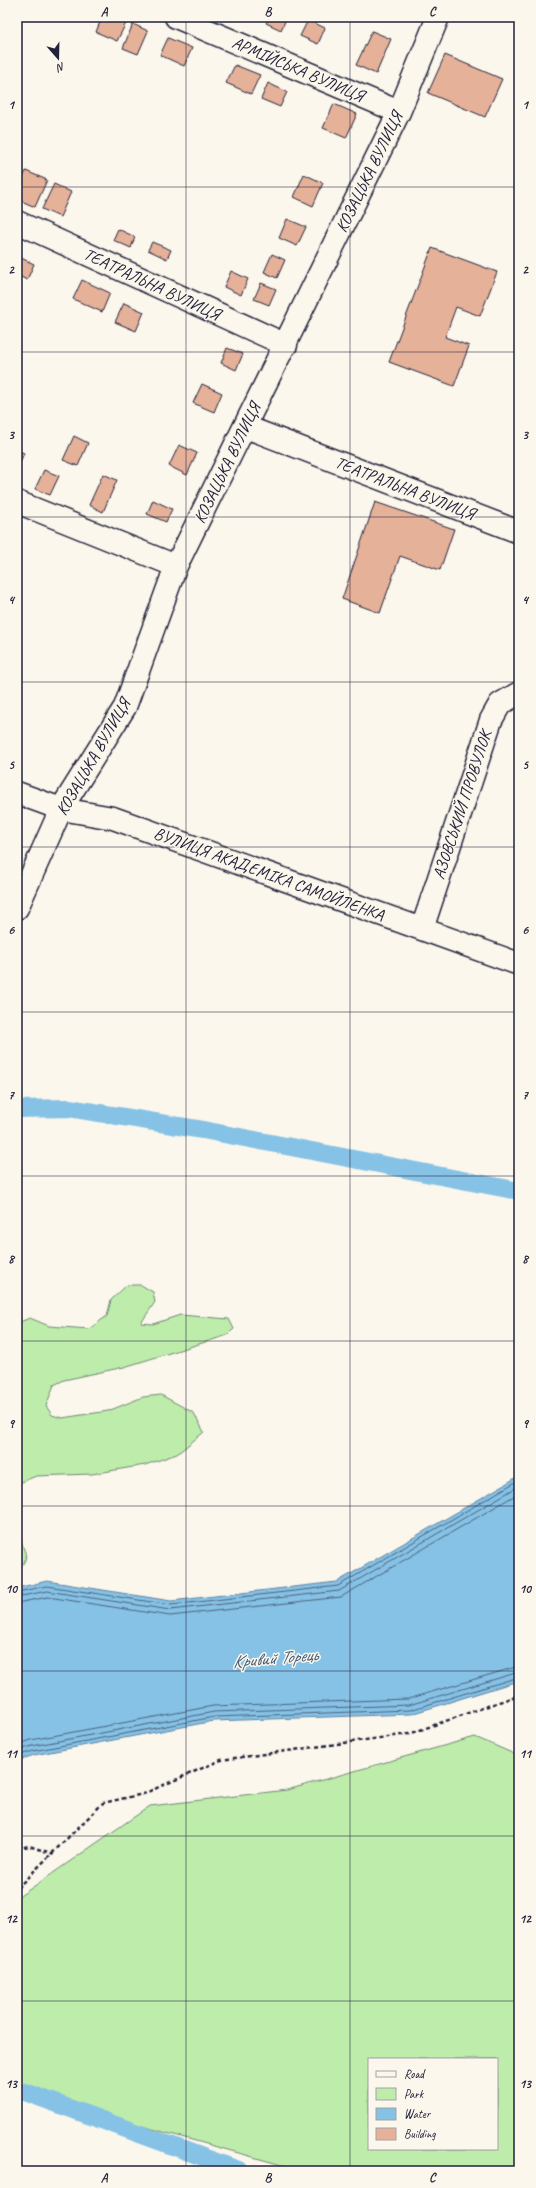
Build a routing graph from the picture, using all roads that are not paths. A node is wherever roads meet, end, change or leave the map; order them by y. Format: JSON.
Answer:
{"nodes":[{"id":1,"x":176,"y":17,"type":"edge"},
{"id":2,"x":438,"y":17,"type":"edge"},
{"id":3,"x":398,"y":112,"type":"junction"},
{"id":4,"x":17,"y":222,"type":"edge"},
{"id":5,"x":286,"y":345,"type":"junction"},
{"id":6,"x":246,"y":426,"type":"junction"},
{"id":7,"x":17,"y":502,"type":"edge"},
{"id":8,"x":519,"y":532,"type":"edge"},
{"id":9,"x":176,"y":566,"type":"junction"},
{"id":10,"x":519,"y":693,"type":"edge"},
{"id":11,"x":17,"y":793,"type":"edge"},
{"id":12,"x":61,"y":809,"type":"junction"},
{"id":13,"x":17,"y":908,"type":"edge"},
{"id":14,"x":422,"y":929,"type":"junction"},
{"id":15,"x":519,"y":964,"type":"edge"}],
"edges":[{"from":1,"to":3,"type":"street","name":"АРМІЙСЬКА ВУЛИЦЯ"},
{"from":2,"to":3,"type":"street","name":"КОЗАЦЬКА ВУЛИЦЯ"},
{"from":3,"to":5,"type":"street","name":"КОЗАЦЬКА ВУЛИЦЯ"},
{"from":4,"to":5,"type":"street","name":"ТЕАТРАЛЬНА ВУЛИЦЯ"},
{"from":5,"to":6,"type":"street","name":"КОЗАЦЬКА ВУЛИЦЯ"},
{"from":6,"to":8,"type":"street","name":"ТЕАТРАЛЬНА ВУЛИЦЯ"},
{"from":6,"to":9,"type":"street","name":"КОЗАЦЬКА ВУЛИЦЯ"},
{"from":7,"to":9,"type":"street"},
{"from":9,"to":12,"type":"street","name":"КОЗАЦЬКА ВУЛИЦЯ"},
{"from":10,"to":14,"type":"street","name":"АЗОВСЬКИЙ ПРОВУЛОК"},
{"from":11,"to":12,"type":"street","name":"ВУЛИЦЯ АКАДЕМІКА САМОЙЛЕНКА"},
{"from":12,"to":13,"type":"street","name":"КОЗАЦЬКА ВУЛИЦЯ"},
{"from":12,"to":14,"type":"street","name":"ВУЛИЦЯ АКАДЕМІКА САМОЙЛЕНКА"},
{"from":14,"to":15,"type":"street","name":"ВУЛИЦЯ АКАДЕМІКА САМОЙЛЕНКА"}]}
